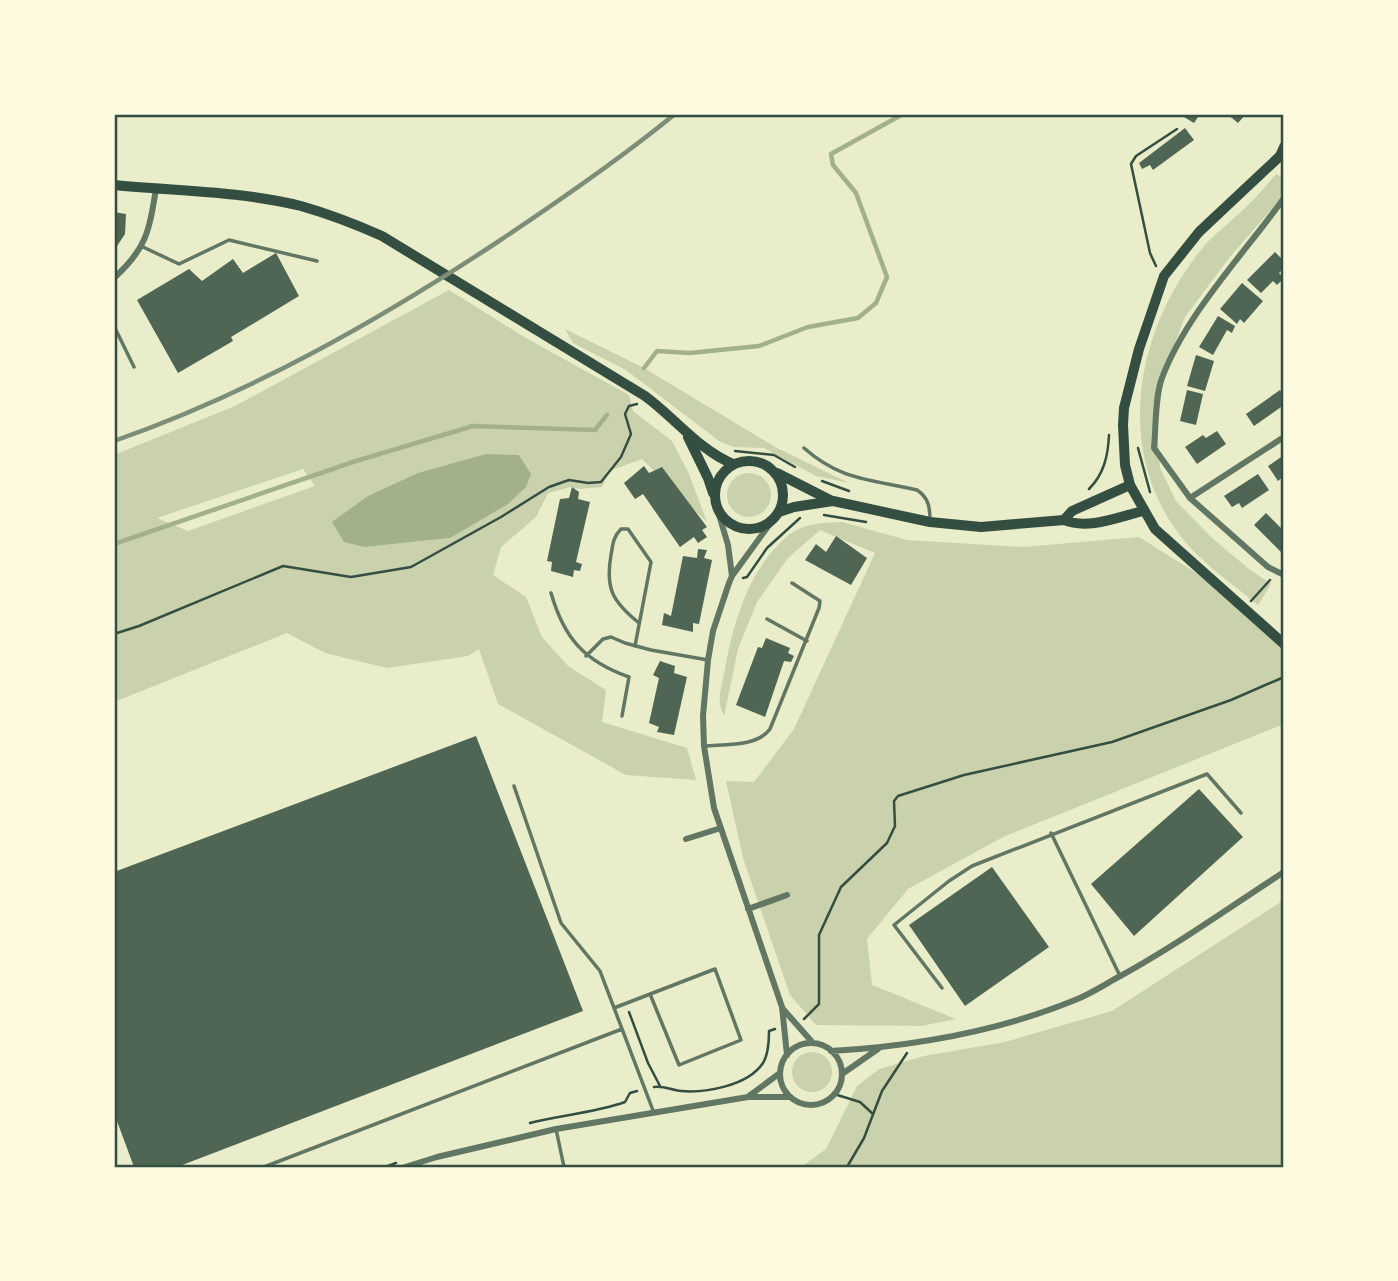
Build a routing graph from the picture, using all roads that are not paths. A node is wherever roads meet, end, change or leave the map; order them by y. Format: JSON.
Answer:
{"nodes":[{"id":1,"x":1283,"y":154,"type":"edge"},
{"id":2,"x":114,"y":185,"type":"edge"},
{"id":3,"x":156,"y":189,"type":"junction"},
{"id":4,"x":1284,"y":198,"type":"edge"},
{"id":5,"x":143,"y":247,"type":"junction"},
{"id":6,"x":317,"y":261,"type":"dead end"},
{"id":7,"x":114,"y":278,"type":"edge"},
{"id":8,"x":114,"y":326,"type":"edge"},
{"id":9,"x":134,"y":367,"type":"dead end"},
{"id":10,"x":686,"y":432,"type":"junction"},
{"id":11,"x":1284,"y":437,"type":"edge"},
{"id":12,"x":804,"y":448,"type":"dead end"},
{"id":13,"x":733,"y":464,"type":"junction"},
{"id":14,"x":774,"y":471,"type":"junction"},
{"id":15,"x":1130,"y":485,"type":"junction"},
{"id":16,"x":1190,"y":498,"type":"junction"},
{"id":17,"x":833,"y":501,"type":"junction"},
{"id":18,"x":715,"y":503,"type":"junction"},
{"id":19,"x":1143,"y":511,"type":"junction"},
{"id":20,"x":775,"y":517,"type":"junction"},
{"id":21,"x":1064,"y":520,"type":"junction"},
{"id":22,"x":930,"y":522,"type":"junction"},
{"id":23,"x":1281,"y":573,"type":"edge"},
{"id":24,"x":732,"y":576,"type":"junction"},
{"id":25,"x":792,"y":583,"type":"dead end"},
{"id":26,"x":551,"y":593,"type":"dead end"},
{"id":27,"x":767,"y":619,"type":"dead end"},
{"id":28,"x":639,"y":623,"type":"junction"},
{"id":29,"x":807,"y":640,"type":"junction"},
{"id":30,"x":1284,"y":644,"type":"edge"},
{"id":31,"x":635,"y":646,"type":"junction"},
{"id":32,"x":586,"y":656,"type":"junction"},
{"id":33,"x":708,"y":660,"type":"junction"},
{"id":34,"x":622,"y":716,"type":"dead end"},
{"id":35,"x":704,"y":746,"type":"junction"},
{"id":36,"x":514,"y":786,"type":"dead end"},
{"id":37,"x":1241,"y":813,"type":"dead end"},
{"id":38,"x":721,"y":828,"type":"junction"},
{"id":39,"x":1051,"y":833,"type":"junction"},
{"id":40,"x":686,"y":839,"type":"dead end"},
{"id":41,"x":1284,"y":872,"type":"edge"},
{"id":42,"x":787,"y":895,"type":"dead end"},
{"id":43,"x":748,"y":909,"type":"junction"},
{"id":44,"x":1120,"y":976,"type":"junction"},
{"id":45,"x":943,"y":988,"type":"dead end"},
{"id":46,"x":650,"y":994,"type":"junction"},
{"id":47,"x":782,"y":1007,"type":"junction"},
{"id":48,"x":614,"y":1009,"type":"junction"},
{"id":49,"x":622,"y":1029,"type":"junction"},
{"id":50,"x":813,"y":1044,"type":"junction"},
{"id":51,"x":880,"y":1048,"type":"junction"},
{"id":52,"x":831,"y":1051,"type":"junction"},
{"id":53,"x":787,"y":1055,"type":"junction"},
{"id":54,"x":780,"y":1073,"type":"junction"},
{"id":55,"x":842,"y":1074,"type":"junction"},
{"id":56,"x":748,"y":1097,"type":"junction"},
{"id":57,"x":790,"y":1097,"type":"junction"},
{"id":58,"x":654,"y":1113,"type":"junction"},
{"id":59,"x":556,"y":1129,"type":"junction"},
{"id":60,"x":264,"y":1167,"type":"edge"},
{"id":61,"x":405,"y":1167,"type":"edge"},
{"id":62,"x":564,"y":1167,"type":"edge"}],
"edges":[{"from":1,"to":15,"type":"main road"},
{"from":2,"to":3,"type":"main road"},
{"from":3,"to":5,"type":"street"},
{"from":3,"to":10,"type":"main road"},
{"from":4,"to":16,"type":"street"},
{"from":5,"to":6,"type":"lane"},
{"from":5,"to":7,"type":"street"},
{"from":8,"to":9,"type":"lane"},
{"from":10,"to":13,"type":"main road"},
{"from":10,"to":18,"type":"main road"},
{"from":11,"to":16,"type":"street"},
{"from":12,"to":22,"type":"lane"},
{"from":13,"to":14,"type":"main road"},
{"from":13,"to":18,"type":"main road"},
{"from":14,"to":17,"type":"main road"},
{"from":14,"to":20,"type":"main road"},
{"from":15,"to":19,"type":"main road"},
{"from":15,"to":21,"type":"main road"},
{"from":16,"to":23,"type":"street"},
{"from":17,"to":20,"type":"main road"},
{"from":17,"to":22,"type":"main road"},
{"from":18,"to":20,"type":"main road"},
{"from":18,"to":24,"type":"street"},
{"from":19,"to":21,"type":"main road"},
{"from":19,"to":30,"type":"main road"},
{"from":20,"to":24,"type":"street"},
{"from":21,"to":22,"type":"main road"},
{"from":24,"to":33,"type":"street"},
{"from":25,"to":29,"type":"lane"},
{"from":26,"to":32,"type":"lane"},
{"from":27,"to":29,"type":"lane"},
{"from":28,"to":28,"type":"lane"},
{"from":28,"to":31,"type":"lane"},
{"from":29,"to":35,"type":"lane"},
{"from":31,"to":32,"type":"lane"},
{"from":31,"to":33,"type":"lane"},
{"from":32,"to":34,"type":"lane"},
{"from":33,"to":35,"type":"street"},
{"from":35,"to":38,"type":"street"},
{"from":36,"to":48,"type":"lane"},
{"from":37,"to":39,"type":"lane"},
{"from":38,"to":40,"type":"street"},
{"from":38,"to":43,"type":"street"},
{"from":39,"to":44,"type":"lane"},
{"from":39,"to":45,"type":"lane"},
{"from":41,"to":44,"type":"street"},
{"from":42,"to":43,"type":"street"},
{"from":43,"to":47,"type":"street"},
{"from":44,"to":51,"type":"street"},
{"from":46,"to":46,"type":"lane"},
{"from":46,"to":48,"type":"lane"},
{"from":47,"to":50,"type":"street"},
{"from":47,"to":53,"type":"street"},
{"from":48,"to":49,"type":"lane"},
{"from":49,"to":58,"type":"lane"},
{"from":49,"to":60,"type":"lane"},
{"from":50,"to":52,"type":"street"},
{"from":50,"to":53,"type":"street"},
{"from":51,"to":52,"type":"street"},
{"from":51,"to":55,"type":"street"},
{"from":52,"to":55,"type":"street"},
{"from":53,"to":54,"type":"street"},
{"from":54,"to":56,"type":"street"},
{"from":54,"to":57,"type":"street"},
{"from":55,"to":57,"type":"street"},
{"from":56,"to":57,"type":"street"},
{"from":56,"to":58,"type":"street"},
{"from":58,"to":59,"type":"street"},
{"from":59,"to":61,"type":"street"},
{"from":59,"to":62,"type":"lane"}]}
